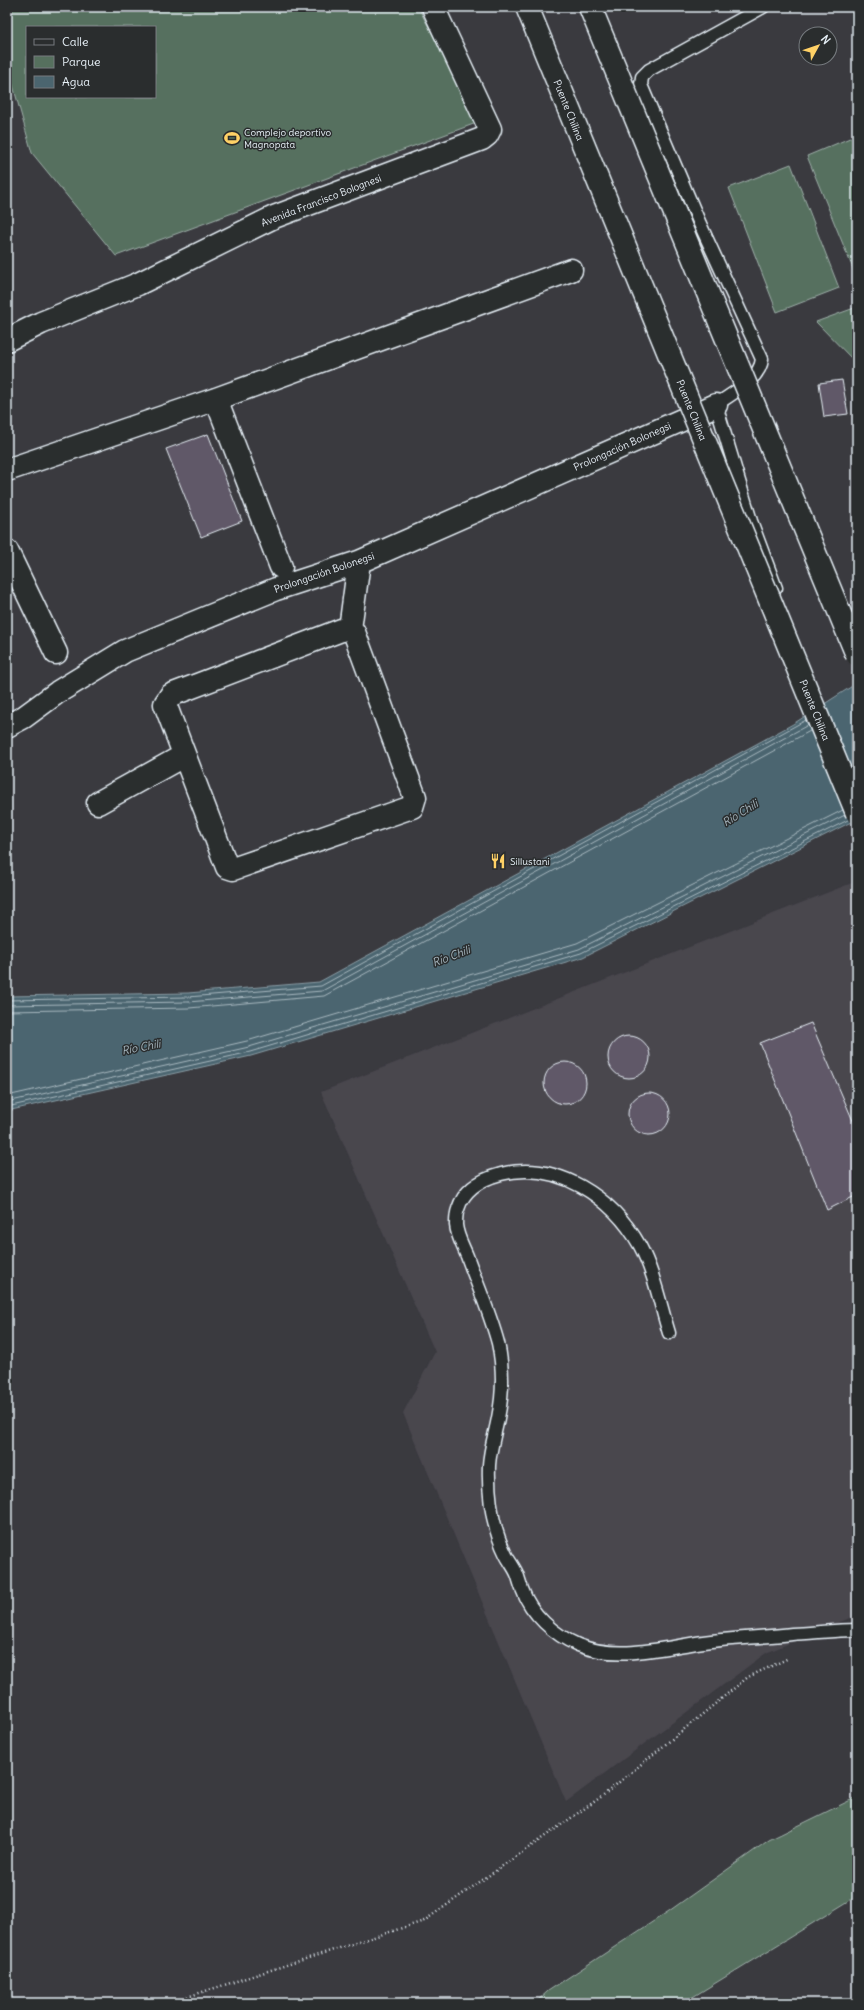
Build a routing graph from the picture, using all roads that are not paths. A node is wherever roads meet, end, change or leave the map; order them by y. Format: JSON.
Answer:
{"nodes":[{"id":1,"x":434,"y":7,"type":"edge"},
{"id":2,"x":527,"y":7,"type":"edge"},
{"id":3,"x":590,"y":7,"type":"edge"},
{"id":4,"x":763,"y":7,"type":"edge"},
{"id":5,"x":571,"y":270,"type":"dead end"},
{"id":6,"x":7,"y":340,"type":"edge"},
{"id":7,"x":216,"y":400,"type":"junction"},
{"id":8,"x":716,"y":405,"type":"junction"},
{"id":9,"x":7,"y":470,"type":"edge"},
{"id":10,"x":7,"y":551,"type":"edge"},
{"id":11,"x":359,"y":562,"type":"junction"},
{"id":12,"x":281,"y":567,"type":"dead end"},
{"id":13,"x":788,"y":620,"type":"dead end"},
{"id":14,"x":350,"y":629,"type":"junction"},
{"id":15,"x":56,"y":653,"type":"dead end"},
{"id":16,"x":857,"y":655,"type":"edge"},
{"id":17,"x":7,"y":726,"type":"edge"},
{"id":18,"x":184,"y":756,"type":"junction"},
{"id":19,"x":98,"y":803,"type":"dead end"},
{"id":20,"x":857,"y":813,"type":"edge"},
{"id":21,"x":669,"y":1333,"type":"dead end"},
{"id":22,"x":857,"y":1630,"type":"edge"}],
"edges":[{"from":1,"to":6,"type":"street","name":"Avenida Francisco Bolognesi"},
{"from":2,"to":20,"type":"street","name":"Puente Chilina","bridge":true},
{"from":3,"to":16,"type":"street","bridge":true},
{"from":4,"to":8,"type":"lane"},
{"from":5,"to":7,"type":"street"},
{"from":7,"to":9,"type":"street"},
{"from":7,"to":12,"type":"street"},
{"from":8,"to":11,"type":"street","name":"Prolongación Bolonegsi"},
{"from":8,"to":13,"type":"lane"},
{"from":10,"to":15,"type":"street"},
{"from":11,"to":14,"type":"street"},
{"from":11,"to":17,"type":"street","name":"Prolongación Bolonegsi"},
{"from":14,"to":18,"type":"street"},
{"from":14,"to":18,"type":"street"},
{"from":18,"to":19,"type":"street"},
{"from":21,"to":22,"type":"lane"}]}
